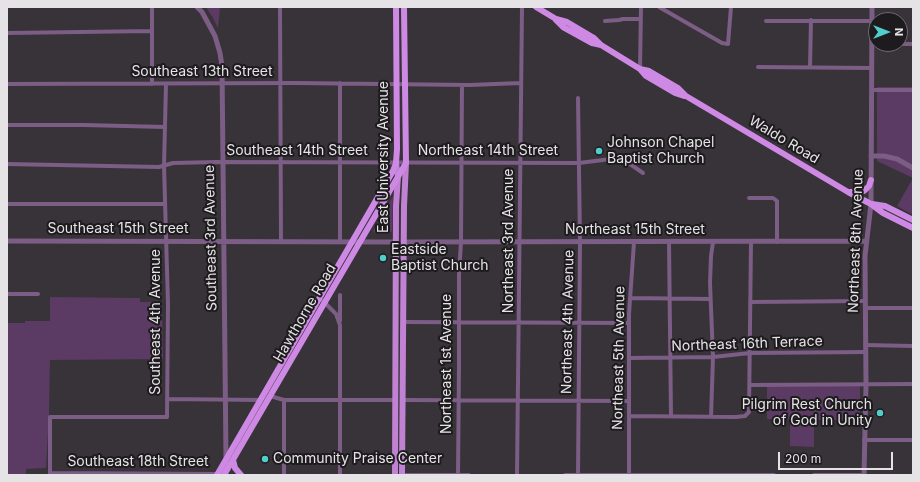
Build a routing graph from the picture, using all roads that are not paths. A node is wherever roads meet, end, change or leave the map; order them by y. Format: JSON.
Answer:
{"nodes":[{"id":1,"x":152,"y":7,"type":"edge"},
{"id":2,"x":197,"y":7,"type":"edge"},
{"id":3,"x":280,"y":7,"type":"edge"},
{"id":4,"x":396,"y":7,"type":"edge"},
{"id":5,"x":404,"y":7,"type":"edge"},
{"id":6,"x":522,"y":7,"type":"edge"},
{"id":7,"x":536,"y":7,"type":"edge"},
{"id":8,"x":641,"y":7,"type":"edge"},
{"id":9,"x":659,"y":7,"type":"edge"},
{"id":10,"x":731,"y":7,"type":"edge"},
{"id":11,"x":640,"y":19,"type":"junction"},
{"id":12,"x":811,"y":20,"type":"junction"},
{"id":13,"x":868,"y":20,"type":"edge"},
{"id":14,"x":604,"y":21,"type":"dead end"},
{"id":15,"x":766,"y":21,"type":"dead end"},
{"id":16,"x":152,"y":31,"type":"junction"},
{"id":17,"x":7,"y":33,"type":"edge"},
{"id":18,"x":873,"y":52,"type":"edge"},
{"id":19,"x":758,"y":67,"type":"dead end"},
{"id":20,"x":810,"y":67,"type":"junction"},
{"id":21,"x":872,"y":68,"type":"junction"},
{"id":22,"x":640,"y":69,"type":"junction"},
{"id":23,"x":222,"y":83,"type":"junction"},
{"id":24,"x":280,"y":83,"type":"junction"},
{"id":25,"x":340,"y":83,"type":"junction"},
{"id":26,"x":520,"y":83,"type":"junction"},
{"id":27,"x":7,"y":84,"type":"edge"},
{"id":28,"x":152,"y":84,"type":"junction"},
{"id":29,"x":166,"y":84,"type":"junction"},
{"id":30,"x":396,"y":84,"type":"junction"},
{"id":31,"x":405,"y":84,"type":"junction"},
{"id":32,"x":462,"y":84,"type":"junction"},
{"id":33,"x":872,"y":90,"type":"junction"},
{"id":34,"x":913,"y":90,"type":"edge"},
{"id":35,"x":578,"y":98,"type":"dead end"},
{"id":36,"x":7,"y":125,"type":"edge"},
{"id":37,"x":165,"y":127,"type":"junction"},
{"id":38,"x":871,"y":156,"type":"junction"},
{"id":39,"x":222,"y":162,"type":"junction"},
{"id":40,"x":281,"y":162,"type":"junction"},
{"id":41,"x":340,"y":162,"type":"junction"},
{"id":42,"x":396,"y":163,"type":"junction"},
{"id":43,"x":406,"y":163,"type":"junction"},
{"id":44,"x":462,"y":163,"type":"junction"},
{"id":45,"x":520,"y":163,"type":"junction"},
{"id":46,"x":579,"y":163,"type":"junction"},
{"id":47,"x":7,"y":164,"type":"edge"},
{"id":48,"x":164,"y":166,"type":"junction"},
{"id":49,"x":913,"y":168,"type":"edge"},
{"id":50,"x":643,"y":173,"type":"dead end"},
{"id":51,"x":398,"y":176,"type":"junction"},
{"id":52,"x":871,"y":180,"type":"junction"},
{"id":53,"x":848,"y":192,"type":"junction"},
{"id":54,"x":749,"y":198,"type":"dead end"},
{"id":55,"x":7,"y":204,"type":"edge"},
{"id":56,"x":165,"y":204,"type":"junction"},
{"id":57,"x":871,"y":204,"type":"junction"},
{"id":58,"x":913,"y":220,"type":"edge"},
{"id":59,"x":913,"y":228,"type":"edge"},
{"id":60,"x":7,"y":241,"type":"edge"},
{"id":61,"x":167,"y":241,"type":"junction"},
{"id":62,"x":223,"y":242,"type":"junction"},
{"id":63,"x":281,"y":242,"type":"junction"},
{"id":64,"x":340,"y":242,"type":"junction"},
{"id":65,"x":353,"y":242,"type":"junction"},
{"id":66,"x":360,"y":242,"type":"junction"},
{"id":67,"x":396,"y":242,"type":"junction"},
{"id":68,"x":404,"y":242,"type":"junction"},
{"id":69,"x":461,"y":242,"type":"junction"},
{"id":70,"x":519,"y":242,"type":"junction"},
{"id":71,"x":580,"y":242,"type":"junction"},
{"id":72,"x":634,"y":242,"type":"junction"},
{"id":73,"x":669,"y":242,"type":"junction"},
{"id":74,"x":713,"y":242,"type":"junction"},
{"id":75,"x":750,"y":242,"type":"junction"},
{"id":76,"x":777,"y":242,"type":"junction"},
{"id":77,"x":867,"y":242,"type":"junction"},
{"id":78,"x":7,"y":294,"type":"edge"},
{"id":79,"x":38,"y":294,"type":"dead end"},
{"id":80,"x":340,"y":296,"type":"dead end"},
{"id":81,"x":631,"y":298,"type":"junction"},
{"id":82,"x":669,"y":299,"type":"junction"},
{"id":83,"x":710,"y":300,"type":"junction"},
{"id":84,"x":322,"y":301,"type":"junction"},
{"id":85,"x":865,"y":301,"type":"junction"},
{"id":86,"x":750,"y":302,"type":"junction"},
{"id":87,"x":865,"y":308,"type":"junction"},
{"id":88,"x":913,"y":308,"type":"edge"},
{"id":89,"x":396,"y":322,"type":"junction"},
{"id":90,"x":404,"y":322,"type":"junction"},
{"id":91,"x":459,"y":322,"type":"junction"},
{"id":92,"x":520,"y":322,"type":"junction"},
{"id":93,"x":579,"y":322,"type":"junction"},
{"id":94,"x":629,"y":323,"type":"junction"},
{"id":95,"x":340,"y":325,"type":"junction"},
{"id":96,"x":866,"y":346,"type":"junction"},
{"id":97,"x":913,"y":346,"type":"edge"},
{"id":98,"x":866,"y":352,"type":"junction"},
{"id":99,"x":750,"y":353,"type":"junction"},
{"id":100,"x":713,"y":357,"type":"junction"},
{"id":101,"x":629,"y":358,"type":"junction"},
{"id":102,"x":670,"y":358,"type":"junction"},
{"id":103,"x":866,"y":384,"type":"junction"},
{"id":104,"x":913,"y":384,"type":"edge"},
{"id":105,"x":750,"y":385,"type":"junction"},
{"id":106,"x":270,"y":396,"type":"junction"},
{"id":107,"x":167,"y":399,"type":"junction"},
{"id":108,"x":225,"y":399,"type":"junction"},
{"id":109,"x":261,"y":400,"type":"junction"},
{"id":110,"x":284,"y":400,"type":"junction"},
{"id":111,"x":340,"y":400,"type":"junction"},
{"id":112,"x":396,"y":400,"type":"junction"},
{"id":113,"x":403,"y":400,"type":"junction"},
{"id":114,"x":458,"y":400,"type":"junction"},
{"id":115,"x":518,"y":400,"type":"junction"},
{"id":116,"x":578,"y":400,"type":"junction"},
{"id":117,"x":629,"y":401,"type":"junction"},
{"id":118,"x":629,"y":416,"type":"junction"},
{"id":119,"x":671,"y":416,"type":"junction"},
{"id":120,"x":712,"y":417,"type":"junction"},
{"id":121,"x":864,"y":440,"type":"junction"},
{"id":122,"x":913,"y":440,"type":"edge"},
{"id":123,"x":226,"y":459,"type":"junction"},
{"id":124,"x":233,"y":460,"type":"junction"},
{"id":125,"x":50,"y":474,"type":"edge"},
{"id":126,"x":629,"y":474,"type":"edge"},
{"id":127,"x":222,"y":475,"type":"edge"},
{"id":128,"x":241,"y":475,"type":"edge"},
{"id":129,"x":284,"y":475,"type":"edge"},
{"id":130,"x":340,"y":475,"type":"edge"},
{"id":131,"x":395,"y":475,"type":"edge"},
{"id":132,"x":402,"y":475,"type":"edge"},
{"id":133,"x":458,"y":475,"type":"edge"},
{"id":134,"x":469,"y":475,"type":"edge"},
{"id":135,"x":517,"y":475,"type":"edge"},
{"id":136,"x":565,"y":475,"type":"edge"},
{"id":137,"x":578,"y":475,"type":"edge"},
{"id":138,"x":774,"y":475,"type":"edge"},
{"id":139,"x":814,"y":475,"type":"edge"},
{"id":140,"x":861,"y":475,"type":"edge"},
{"id":141,"x":864,"y":475,"type":"edge"}],
"edges":[{"from":1,"to":16,"type":"street"},
{"from":2,"to":23,"type":"street","name":"Southeast 3rd Avenue"},
{"from":3,"to":24,"type":"street"},
{"from":4,"to":30,"type":"highway","name":"East University Avenue"},
{"from":5,"to":31,"type":"highway","name":"East University Avenue"},
{"from":6,"to":26,"type":"street","name":"Northeast 3rd Avenue"},
{"from":7,"to":22,"type":"highway","name":"Waldo Road"},
{"from":8,"to":11,"type":"street"},
{"from":9,"to":10,"type":"street"},
{"from":11,"to":14,"type":"street"},
{"from":11,"to":22,"type":"street"},
{"from":12,"to":13,"type":"street"},
{"from":12,"to":15,"type":"street"},
{"from":12,"to":20,"type":"street"},
{"from":16,"to":17,"type":"street"},
{"from":16,"to":28,"type":"street"},
{"from":18,"to":21,"type":"street","name":"Northeast 8th Avenue"},
{"from":19,"to":20,"type":"street"},
{"from":20,"to":21,"type":"street"},
{"from":21,"to":33,"type":"street","name":"Northeast 8th Avenue"},
{"from":22,"to":53,"type":"highway","name":"Waldo Road"},
{"from":23,"to":24,"type":"street","name":"Southeast 13th Street"},
{"from":23,"to":29,"type":"street","name":"Southeast 13th Street"},
{"from":23,"to":39,"type":"street","name":"Southeast 3rd Avenue"},
{"from":24,"to":25,"type":"street","name":"Southeast 13th Street"},
{"from":24,"to":40,"type":"street"},
{"from":25,"to":30,"type":"street","name":"Southeast 13th Street"},
{"from":25,"to":41,"type":"street"},
{"from":26,"to":32,"type":"street","name":"Southeast 13th Street"},
{"from":26,"to":45,"type":"street","name":"Northeast 3rd Avenue"},
{"from":27,"to":28,"type":"street","name":"Southeast 13th Street"},
{"from":28,"to":29,"type":"street","name":"Southeast 13th Street"},
{"from":29,"to":37,"type":"street","name":"Southeast 4th Avenue"},
{"from":30,"to":31,"type":"street","name":"Southeast 13th Street"},
{"from":30,"to":42,"type":"highway","name":"East University Avenue"},
{"from":31,"to":32,"type":"street","name":"Southeast 13th Street"},
{"from":31,"to":43,"type":"highway","name":"East University Avenue"},
{"from":32,"to":44,"type":"street","name":"Northeast 1st Avenue"},
{"from":33,"to":34,"type":"street"},
{"from":33,"to":38,"type":"street","name":"Northeast 8th Avenue"},
{"from":35,"to":46,"type":"street","name":"Northeast 4th Avenue"},
{"from":36,"to":37,"type":"street"},
{"from":37,"to":48,"type":"street","name":"Southeast 4th Avenue"},
{"from":38,"to":49,"type":"street"},
{"from":38,"to":52,"type":"street","name":"Northeast 8th Avenue"},
{"from":39,"to":40,"type":"street","name":"Southeast 14th Street"},
{"from":39,"to":48,"type":"street","name":"Southeast 14th Street"},
{"from":39,"to":62,"type":"street","name":"Southeast 3rd Avenue"},
{"from":40,"to":41,"type":"street","name":"Southeast 14th Street"},
{"from":40,"to":63,"type":"street"},
{"from":41,"to":42,"type":"street","name":"Southeast 14th Street"},
{"from":41,"to":64,"type":"street"},
{"from":42,"to":43,"type":"street","name":"Northeast 14th Street"},
{"from":42,"to":51,"type":"main road","name":"East University Avenue"},
{"from":42,"to":65,"type":"highway","name":"Hawthorne Road"},
{"from":43,"to":44,"type":"street","name":"Northeast 14th Street"},
{"from":43,"to":51,"type":"highway","name":"Hawthorne Road"},
{"from":43,"to":68,"type":"main road","name":"East University Avenue"},
{"from":44,"to":45,"type":"street","name":"Northeast 14th Street"},
{"from":44,"to":69,"type":"street","name":"Northeast 1st Avenue"},
{"from":45,"to":46,"type":"street","name":"Northeast 14th Street"},
{"from":45,"to":70,"type":"street","name":"Northeast 3rd Avenue"},
{"from":46,"to":50,"type":"street"},
{"from":46,"to":71,"type":"street","name":"Northeast 4th Avenue"},
{"from":47,"to":48,"type":"street","name":"Southeast 14th Street"},
{"from":48,"to":56,"type":"street","name":"Southeast 4th Avenue"},
{"from":51,"to":66,"type":"highway","name":"Hawthorne Road"},
{"from":51,"to":67,"type":"main road","name":"East University Avenue"},
{"from":52,"to":53,"type":"highway"},
{"from":52,"to":57,"type":"street","name":"Northeast 8th Avenue"},
{"from":53,"to":57,"type":"highway","name":"Waldo Road"},
{"from":54,"to":76,"type":"street"},
{"from":55,"to":56,"type":"street"},
{"from":56,"to":61,"type":"street","name":"Southeast 4th Avenue"},
{"from":57,"to":58,"type":"highway","name":"Waldo Road"},
{"from":57,"to":59,"type":"highway","name":"Waldo Road"},
{"from":57,"to":77,"type":"street","name":"Northeast 8th Avenue"},
{"from":60,"to":61,"type":"street","name":"Southeast 15th Street"},
{"from":61,"to":62,"type":"street","name":"Southeast 15th Street"},
{"from":61,"to":107,"type":"street","name":"Southeast 4th Avenue"},
{"from":62,"to":63,"type":"street","name":"Southeast 15th Street"},
{"from":62,"to":108,"type":"street","name":"Southeast 3rd Avenue"},
{"from":63,"to":64,"type":"street","name":"Southeast 15th Street"},
{"from":64,"to":65,"type":"street","name":"Southeast 15th Street"},
{"from":65,"to":66,"type":"street","name":"Southeast 15th Street"},
{"from":65,"to":84,"type":"highway","name":"Hawthorne Road"},
{"from":66,"to":67,"type":"street","name":"Southeast 15th Street"},
{"from":66,"to":84,"type":"highway","name":"Hawthorne Road"},
{"from":67,"to":68,"type":"main road"},
{"from":67,"to":89,"type":"main road","name":"East University Avenue"},
{"from":68,"to":69,"type":"street","name":"Northeast 15th Street"},
{"from":68,"to":90,"type":"main road","name":"East University Avenue"},
{"from":69,"to":70,"type":"street","name":"Northeast 15th Street"},
{"from":69,"to":91,"type":"street","name":"Northeast 1st Avenue"},
{"from":70,"to":71,"type":"street","name":"Northeast 15th Street"},
{"from":70,"to":92,"type":"street","name":"Northeast 3rd Avenue"},
{"from":71,"to":72,"type":"street","name":"Northeast 15th Street"},
{"from":71,"to":93,"type":"street","name":"Northeast 4th Avenue"},
{"from":72,"to":73,"type":"street","name":"Northeast 15th Street"},
{"from":72,"to":81,"type":"street","name":"Northeast 5th Avenue"},
{"from":73,"to":74,"type":"street","name":"Northeast 15th Street"},
{"from":73,"to":82,"type":"street"},
{"from":74,"to":75,"type":"street","name":"Northeast 15th Street"},
{"from":74,"to":83,"type":"street"},
{"from":75,"to":76,"type":"street","name":"Northeast 15th Street"},
{"from":75,"to":86,"type":"street"},
{"from":76,"to":77,"type":"street","name":"Northeast 15th Street"},
{"from":77,"to":85,"type":"street","name":"Northeast 8th Avenue"},
{"from":78,"to":79,"type":"street"},
{"from":80,"to":95,"type":"street"},
{"from":81,"to":82,"type":"street"},
{"from":81,"to":94,"type":"street","name":"Northeast 5th Avenue"},
{"from":82,"to":83,"type":"street"},
{"from":82,"to":102,"type":"street"},
{"from":83,"to":100,"type":"street"},
{"from":84,"to":95,"type":"street"},
{"from":84,"to":106,"type":"highway","name":"Hawthorne Road"},
{"from":84,"to":109,"type":"highway","name":"Hawthorne Road"},
{"from":85,"to":86,"type":"street"},
{"from":85,"to":87,"type":"street","name":"Northeast 8th Avenue"},
{"from":86,"to":99,"type":"street"},
{"from":87,"to":88,"type":"street"},
{"from":87,"to":96,"type":"street","name":"Northeast 8th Avenue"},
{"from":89,"to":90,"type":"main road"},
{"from":89,"to":112,"type":"main road","name":"East University Avenue"},
{"from":90,"to":91,"type":"street"},
{"from":90,"to":113,"type":"main road","name":"East University Avenue"},
{"from":91,"to":92,"type":"street"},
{"from":91,"to":114,"type":"street","name":"Northeast 1st Avenue"},
{"from":92,"to":93,"type":"street"},
{"from":92,"to":115,"type":"street","name":"Northeast 3rd Avenue"},
{"from":93,"to":94,"type":"street"},
{"from":93,"to":116,"type":"street","name":"Northeast 4th Avenue"},
{"from":94,"to":101,"type":"street","name":"Northeast 5th Avenue"},
{"from":95,"to":111,"type":"street"},
{"from":96,"to":97,"type":"street"},
{"from":96,"to":98,"type":"street","name":"Northeast 8th Avenue"},
{"from":98,"to":99,"type":"street","name":"Northeast 16th Terrace"},
{"from":98,"to":103,"type":"street","name":"Northeast 8th Avenue"},
{"from":99,"to":100,"type":"street","name":"Northeast 16th Terrace"},
{"from":99,"to":105,"type":"street"},
{"from":100,"to":102,"type":"street","name":"Northeast 16th Terrace"},
{"from":100,"to":120,"type":"street"},
{"from":101,"to":102,"type":"street","name":"Northeast 16th Terrace"},
{"from":101,"to":117,"type":"street","name":"Northeast 5th Avenue"},
{"from":102,"to":119,"type":"street"},
{"from":103,"to":104,"type":"street"},
{"from":103,"to":105,"type":"street"},
{"from":103,"to":121,"type":"street","name":"Northeast 8th Avenue"},
{"from":105,"to":120,"type":"street"},
{"from":106,"to":110,"type":"street"},
{"from":106,"to":124,"type":"highway","name":"Hawthorne Road"},
{"from":107,"to":108,"type":"street"},
{"from":107,"to":125,"type":"street","name":"Southeast 4th Avenue"},
{"from":108,"to":109,"type":"street"},
{"from":108,"to":123,"type":"street","name":"Southeast 3rd Avenue"},
{"from":109,"to":123,"type":"highway","name":"Hawthorne Road"},
{"from":110,"to":111,"type":"street"},
{"from":110,"to":129,"type":"street"},
{"from":111,"to":112,"type":"street"},
{"from":111,"to":130,"type":"street"},
{"from":112,"to":113,"type":"main road"},
{"from":112,"to":131,"type":"main road","name":"East University Avenue"},
{"from":113,"to":114,"type":"street"},
{"from":113,"to":132,"type":"main road","name":"East University Avenue"},
{"from":114,"to":115,"type":"street"},
{"from":114,"to":133,"type":"street","name":"Northeast 1st Avenue"},
{"from":115,"to":116,"type":"street"},
{"from":115,"to":135,"type":"street","name":"Northeast 3rd Avenue"},
{"from":116,"to":117,"type":"street"},
{"from":116,"to":137,"type":"street","name":"Northeast 4th Avenue"},
{"from":117,"to":118,"type":"street","name":"Northeast 5th Avenue"},
{"from":118,"to":119,"type":"street"},
{"from":118,"to":126,"type":"street","name":"Northeast 5th Avenue"},
{"from":119,"to":120,"type":"street"},
{"from":121,"to":122,"type":"street"},
{"from":121,"to":141,"type":"street","name":"Northeast 8th Avenue"},
{"from":123,"to":127,"type":"highway","name":"Hawthorne Road"},
{"from":124,"to":127,"type":"highway","name":"Hawthorne Road"},
{"from":124,"to":128,"type":"highway"},
{"from":125,"to":127,"type":"street","name":"Southeast 18th Street"},
{"from":126,"to":137,"type":"street"},
{"from":126,"to":138,"type":"street"},
{"from":132,"to":133,"type":"street"},
{"from":133,"to":134,"type":"street"},
{"from":136,"to":137,"type":"street"},
{"from":139,"to":140,"type":"street"}]}
